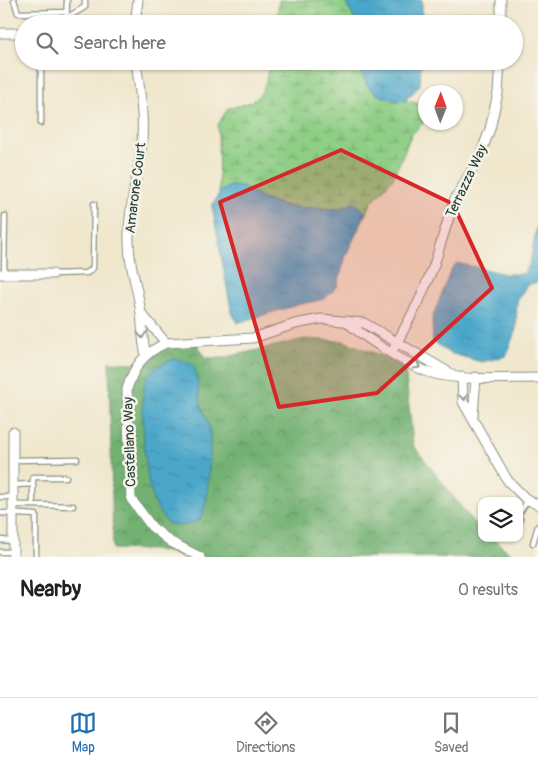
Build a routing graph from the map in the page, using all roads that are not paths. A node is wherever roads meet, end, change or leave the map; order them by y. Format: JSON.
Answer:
{"nodes":[{"id":1,"x":14,"y":0,"type":"edge"},
{"id":2,"x":67,"y":0,"type":"edge"},
{"id":3,"x":85,"y":0,"type":"edge"},
{"id":4,"x":138,"y":0,"type":"edge"},
{"id":5,"x":501,"y":0,"type":"edge"},
{"id":6,"x":66,"y":15,"type":"junction"},
{"id":7,"x":136,"y":15,"type":"edge"},
{"id":8,"x":501,"y":15,"type":"edge"},
{"id":9,"x":0,"y":33,"type":"edge"},
{"id":10,"x":15,"y":33,"type":"edge"},
{"id":11,"x":42,"y":70,"type":"edge"},
{"id":12,"x":138,"y":70,"type":"edge"},
{"id":13,"x":499,"y":70,"type":"edge"},
{"id":14,"x":41,"y":123,"type":"dead end"},
{"id":15,"x":94,"y":204,"type":"dead end"},
{"id":16,"x":5,"y":216,"type":"dead end"},
{"id":17,"x":2,"y":274,"type":"edge"},
{"id":18,"x":53,"y":274,"type":"joint"},
{"id":19,"x":142,"y":314,"type":"junction"},
{"id":20,"x":346,"y":321,"type":"junction"},
{"id":21,"x":166,"y":343,"type":"junction"},
{"id":22,"x":398,"y":343,"type":"junction"},
{"id":23,"x":392,"y":352,"type":"junction"},
{"id":24,"x":146,"y":355,"type":"junction"},
{"id":25,"x":458,"y":376,"type":"junction"},
{"id":26,"x":476,"y":377,"type":"junction"},
{"id":27,"x":538,"y":378,"type":"edge"},
{"id":28,"x":473,"y":416,"type":"junction"},
{"id":29,"x":13,"y":432,"type":"dead end"},
{"id":30,"x":77,"y":459,"type":"dead end"},
{"id":31,"x":13,"y":460,"type":"junction"},
{"id":32,"x":66,"y":477,"type":"dead end"},
{"id":33,"x":33,"y":484,"type":"junction"},
{"id":34,"x":13,"y":485,"type":"junction"},
{"id":35,"x":0,"y":497,"type":"edge"},
{"id":36,"x":528,"y":500,"type":"junction"},
{"id":37,"x":13,"y":505,"type":"junction"},
{"id":38,"x":34,"y":505,"type":"junction"},
{"id":39,"x":538,"y":505,"type":"edge"},
{"id":40,"x":73,"y":506,"type":"dead end"},
{"id":41,"x":523,"y":511,"type":"edge"},
{"id":42,"x":0,"y":513,"type":"edge"},
{"id":43,"x":36,"y":515,"type":"junction"},
{"id":44,"x":538,"y":526,"type":"edge"},
{"id":45,"x":535,"y":535,"type":"edge"},
{"id":46,"x":0,"y":540,"type":"edge"},
{"id":47,"x":13,"y":541,"type":"junction"},
{"id":48,"x":533,"y":543,"type":"dead end"},
{"id":49,"x":0,"y":552,"type":"edge"},
{"id":50,"x":13,"y":554,"type":"edge"},
{"id":51,"x":36,"y":557,"type":"edge"},
{"id":52,"x":200,"y":557,"type":"edge"}],
"edges":[{"from":1,"to":6,"type":"lane"},
{"from":2,"to":6,"type":"lane"},
{"from":3,"to":6,"type":"lane"},
{"from":4,"to":7,"type":"street"},
{"from":5,"to":8,"type":"street"},
{"from":9,"to":10,"type":"street"},
{"from":11,"to":14,"type":"lane"},
{"from":12,"to":19,"type":"street","name":"Amarone Court"},
{"from":13,"to":22,"type":"street","name":"Terrazza Way"},
{"from":15,"to":18,"type":"lane"},
{"from":16,"to":17,"type":"lane"},
{"from":17,"to":18,"type":"street"},
{"from":19,"to":21,"type":"street"},
{"from":19,"to":24,"type":"street","one_way":true},
{"from":20,"to":21,"type":"street","name":"Castellano Way"},
{"from":20,"to":22,"type":"street","name":"Castellano Way"},
{"from":20,"to":23,"type":"street","name":"Castellano Way"},
{"from":21,"to":24,"type":"street","name":"Castellano Way"},
{"from":22,"to":23,"type":"street","name":"Terrazza Way"},
{"from":22,"to":25,"type":"street","name":"Castellano Way"},
{"from":23,"to":25,"type":"street","name":"Castellano Way","one_way":true},
{"from":24,"to":52,"type":"street","name":"Castellano Way"},
{"from":25,"to":26,"type":"street","name":"Castellano Way"},
{"from":25,"to":28,"type":"street","one_way":true},
{"from":26,"to":27,"type":"street","name":"Castellano Way"},
{"from":26,"to":28,"type":"street"},
{"from":28,"to":36,"type":"street"},
{"from":29,"to":31,"type":"street"},
{"from":30,"to":31,"type":"lane"},
{"from":31,"to":34,"type":"street"},
{"from":32,"to":33,"type":"lane"},
{"from":33,"to":34,"type":"lane"},
{"from":33,"to":38,"type":"lane"},
{"from":34,"to":37,"type":"street"},
{"from":35,"to":37,"type":"lane"},
{"from":36,"to":39,"type":"street"},
{"from":36,"to":41,"type":"lane"},
{"from":37,"to":38,"type":"lane"},
{"from":37,"to":42,"type":"lane"},
{"from":37,"to":43,"type":"lane"},
{"from":37,"to":47,"type":"street"},
{"from":38,"to":40,"type":"lane"},
{"from":38,"to":43,"type":"lane"},
{"from":43,"to":51,"type":"lane"},
{"from":44,"to":45,"type":"lane"},
{"from":45,"to":48,"type":"lane"},
{"from":46,"to":47,"type":"lane"},
{"from":47,"to":50,"type":"street"},
{"from":49,"to":50,"type":"lane"}]}
